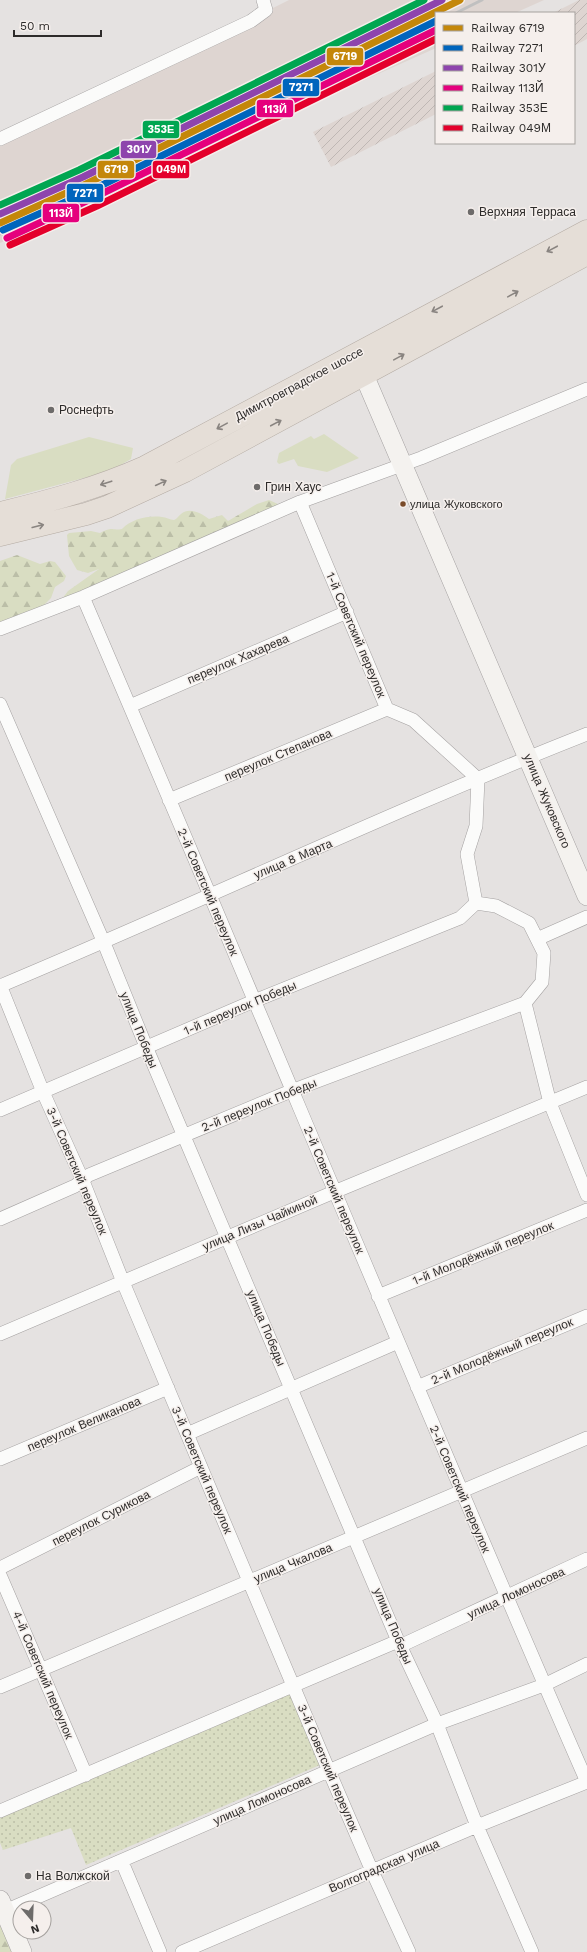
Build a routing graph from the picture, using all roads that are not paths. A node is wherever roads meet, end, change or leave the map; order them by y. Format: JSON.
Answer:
{"nodes":[{"id":1,"x":262,"y":0,"type":"edge"},
{"id":2,"x":0,"y":139,"type":"edge"},
{"id":3,"x":587,"y":231,"type":"edge"},
{"id":4,"x":585,"y":260,"type":"edge"},
{"id":5,"x":355,"y":354,"type":"junction"},
{"id":6,"x":364,"y":375,"type":"junction"},
{"id":7,"x":587,"y":389,"type":"edge"},
{"id":8,"x":403,"y":465,"type":"junction"},
{"id":9,"x":300,"y":502,"type":"junction"},
{"id":10,"x":0,"y":513,"type":"edge"},
{"id":11,"x":0,"y":535,"type":"edge"},
{"id":12,"x":83,"y":597,"type":"junction"},
{"id":13,"x":347,"y":612,"type":"junction"},
{"id":14,"x":0,"y":629,"type":"edge"},
{"id":15,"x":0,"y":704,"type":"edge"},
{"id":16,"x":130,"y":706,"type":"junction"},
{"id":17,"x":388,"y":709,"type":"junction"},
{"id":18,"x":587,"y":734,"type":"edge"},
{"id":19,"x":528,"y":758,"type":"junction"},
{"id":20,"x":478,"y":779,"type":"junction"},
{"id":21,"x":169,"y":800,"type":"junction"},
{"id":22,"x":210,"y":895,"type":"junction"},
{"id":23,"x":587,"y":896,"type":"edge"},
{"id":24,"x":476,"y":903,"type":"junction"},
{"id":25,"x":587,"y":917,"type":"edge"},
{"id":26,"x":537,"y":939,"type":"junction"},
{"id":27,"x":104,"y":943,"type":"junction"},
{"id":28,"x":0,"y":986,"type":"edge"},
{"id":29,"x":254,"y":1001,"type":"junction"},
{"id":30,"x":525,"y":1003,"type":"junction"},
{"id":31,"x":146,"y":1048,"type":"junction"},
{"id":32,"x":587,"y":1087,"type":"edge"},
{"id":33,"x":291,"y":1091,"type":"junction"},
{"id":34,"x":43,"y":1092,"type":"junction"},
{"id":35,"x":550,"y":1103,"type":"junction"},
{"id":36,"x":0,"y":1110,"type":"edge"},
{"id":37,"x":184,"y":1135,"type":"junction"},
{"id":38,"x":83,"y":1181,"type":"junction"},
{"id":39,"x":334,"y":1192,"type":"junction"},
{"id":40,"x":587,"y":1195,"type":"edge"},
{"id":41,"x":587,"y":1210,"type":"edge"},
{"id":42,"x":0,"y":1219,"type":"edge"},
{"id":43,"x":227,"y":1237,"type":"junction"},
{"id":44,"x":123,"y":1282,"type":"junction"},
{"id":45,"x":378,"y":1296,"type":"junction"},
{"id":46,"x":587,"y":1316,"type":"edge"},
{"id":47,"x":0,"y":1334,"type":"edge"},
{"id":48,"x":398,"y":1342,"type":"junction"},
{"id":49,"x":417,"y":1387,"type":"junction"},
{"id":50,"x":168,"y":1388,"type":"junction"},
{"id":51,"x":291,"y":1389,"type":"junction"},
{"id":52,"x":187,"y":1434,"type":"junction"},
{"id":53,"x":587,"y":1438,"type":"edge"},
{"id":54,"x":0,"y":1459,"type":"edge"},
{"id":55,"x":201,"y":1467,"type":"junction"},
{"id":56,"x":461,"y":1492,"type":"junction"},
{"id":57,"x":354,"y":1537,"type":"junction"},
{"id":58,"x":587,"y":1559,"type":"edge"},
{"id":59,"x":0,"y":1568,"type":"edge"},
{"id":60,"x":0,"y":1575,"type":"edge"},
{"id":61,"x":249,"y":1581,"type":"junction"},
{"id":62,"x":507,"y":1598,"type":"junction"},
{"id":63,"x":399,"y":1643,"type":"junction"},
{"id":64,"x":587,"y":1664,"type":"edge"},
{"id":65,"x":40,"y":1670,"type":"junction"},
{"id":66,"x":544,"y":1685,"type":"junction"},
{"id":67,"x":294,"y":1686,"type":"junction"},
{"id":68,"x":0,"y":1687,"type":"edge"},
{"id":69,"x":437,"y":1724,"type":"junction"},
{"id":70,"x":329,"y":1771,"type":"junction"},
{"id":71,"x":86,"y":1775,"type":"junction"},
{"id":72,"x":587,"y":1782,"type":"edge"},
{"id":73,"x":0,"y":1811,"type":"edge"},
{"id":74,"x":477,"y":1826,"type":"junction"},
{"id":75,"x":122,"y":1862,"type":"junction"},
{"id":76,"x":372,"y":1871,"type":"junction"},
{"id":77,"x":2,"y":1906,"type":"edge"},
{"id":78,"x":22,"y":1952,"type":"edge"},
{"id":79,"x":160,"y":1952,"type":"edge"},
{"id":80,"x":182,"y":1952,"type":"edge"},
{"id":81,"x":409,"y":1952,"type":"edge"},
{"id":82,"x":532,"y":1952,"type":"edge"}],
"edges":[{"from":1,"to":2,"type":"street"},
{"from":3,"to":5,"type":"highway","name":"Димитровградское шоссе","one_way":true},
{"from":6,"to":4,"type":"highway","name":"Димитровградское шоссе","one_way":true},
{"from":5,"to":6,"type":"highway"},
{"from":5,"to":10,"type":"highway","name":"Димитровградское шоссе","one_way":true},
{"from":6,"to":8,"type":"street","name":"улица Жуковского"},
{"from":11,"to":6,"type":"highway","name":"Димитровградское шоссе","one_way":true},
{"from":7,"to":8,"type":"street"},
{"from":8,"to":9,"type":"street"},
{"from":8,"to":19,"type":"street","name":"улица Жуковского"},
{"from":9,"to":12,"type":"street"},
{"from":9,"to":13,"type":"street","name":"1-й Советский переулок"},
{"from":12,"to":14,"type":"street"},
{"from":12,"to":16,"type":"street","name":"2-й Советский переулок"},
{"from":13,"to":16,"type":"street","name":"переулок Хахарева"},
{"from":13,"to":17,"type":"street","name":"1-й Советский переулок"},
{"from":15,"to":27,"type":"street","name":"улица Победы"},
{"from":16,"to":21,"type":"street","name":"2-й Советский переулок"},
{"from":17,"to":20,"type":"street","name":"1-й Советский переулок"},
{"from":17,"to":21,"type":"street","name":"переулок Степанова"},
{"from":18,"to":19,"type":"street","name":"улица 8 Марта"},
{"from":19,"to":20,"type":"street","name":"улица 8 Марта"},
{"from":19,"to":23,"type":"street","name":"улица Жуковского"},
{"from":20,"to":22,"type":"street","name":"улица 8 Марта"},
{"from":20,"to":24,"type":"street"},
{"from":21,"to":22,"type":"street","name":"2-й Советский переулок"},
{"from":22,"to":27,"type":"street","name":"улица 8 Марта"},
{"from":22,"to":29,"type":"street","name":"2-й Советский переулок"},
{"from":24,"to":26,"type":"street"},
{"from":24,"to":29,"type":"street","name":"1-й переулок Победы"},
{"from":25,"to":26,"type":"street"},
{"from":26,"to":30,"type":"street"},
{"from":27,"to":28,"type":"street","name":"улица 8 Марта"},
{"from":27,"to":31,"type":"street","name":"улица Победы"},
{"from":28,"to":34,"type":"street","name":"3-й Советский переулок"},
{"from":29,"to":31,"type":"street","name":"1-й переулок Победы"},
{"from":29,"to":33,"type":"street","name":"2-й Советский переулок"},
{"from":30,"to":33,"type":"street","name":"2-й переулок Победы"},
{"from":30,"to":35,"type":"street"},
{"from":31,"to":34,"type":"street","name":"1-й переулок Победы"},
{"from":31,"to":37,"type":"street","name":"улица Победы"},
{"from":32,"to":35,"type":"street","name":"улица Лизы Чайкиной"},
{"from":33,"to":37,"type":"street","name":"2-й переулок Победы"},
{"from":33,"to":39,"type":"street","name":"2-й Советский переулок"},
{"from":34,"to":36,"type":"street","name":"1-й переулок Победы"},
{"from":34,"to":38,"type":"street","name":"3-й Советский переулок"},
{"from":35,"to":39,"type":"street","name":"улица Лизы Чайкиной"},
{"from":35,"to":40,"type":"street"},
{"from":37,"to":38,"type":"street","name":"2-й переулок Победы"},
{"from":37,"to":43,"type":"street","name":"улица Победы"},
{"from":38,"to":42,"type":"street","name":"2-й переулок Победы"},
{"from":38,"to":44,"type":"street","name":"3-й Советский переулок"},
{"from":39,"to":43,"type":"street","name":"улица Лизы Чайкиной"},
{"from":39,"to":45,"type":"street","name":"2-й Советский переулок"},
{"from":41,"to":45,"type":"street","name":"1-й Молодёжный переулок"},
{"from":43,"to":44,"type":"street","name":"улица Лизы Чайкиной"},
{"from":43,"to":51,"type":"street","name":"улица Победы"},
{"from":44,"to":47,"type":"street","name":"улица Лизы Чайкиной"},
{"from":44,"to":50,"type":"street","name":"3-й Советский переулок"},
{"from":45,"to":48,"type":"street","name":"2-й Советский переулок"},
{"from":46,"to":49,"type":"street","name":"2-й Молодёжный переулок"},
{"from":48,"to":49,"type":"street","name":"2-й Советский переулок"},
{"from":48,"to":51,"type":"street"},
{"from":49,"to":56,"type":"street","name":"2-й Советский переулок"},
{"from":50,"to":52,"type":"street","name":"3-й Советский переулок"},
{"from":50,"to":54,"type":"street","name":"переулок Великанова"},
{"from":51,"to":52,"type":"street"},
{"from":51,"to":57,"type":"street","name":"улица Победы"},
{"from":52,"to":55,"type":"street","name":"3-й Советский переулок"},
{"from":53,"to":56,"type":"street","name":"улица Чкалова"},
{"from":55,"to":59,"type":"street","name":"переулок Сурикова"},
{"from":55,"to":61,"type":"street","name":"3-й Советский переулок"},
{"from":56,"to":57,"type":"street","name":"улица Чкалова"},
{"from":56,"to":62,"type":"street","name":"2-й Советский переулок"},
{"from":57,"to":61,"type":"street","name":"улица Чкалова"},
{"from":57,"to":63,"type":"street","name":"улица Победы"},
{"from":58,"to":62,"type":"street","name":"улица Ломоносова"},
{"from":60,"to":65,"type":"street","name":"4-й Советский переулок"},
{"from":61,"to":65,"type":"street","name":"улица Чкалова"},
{"from":61,"to":67,"type":"street","name":"3-й Советский переулок"},
{"from":62,"to":63,"type":"street","name":"улица Ломоносова"},
{"from":62,"to":66,"type":"street","name":"2-й Советский переулок"},
{"from":63,"to":67,"type":"street","name":"улица Ломоносова"},
{"from":63,"to":69,"type":"street","name":"улица Победы"},
{"from":64,"to":66,"type":"street","name":"улица Ломоносова"},
{"from":65,"to":68,"type":"street","name":"улица Чкалова"},
{"from":65,"to":71,"type":"street","name":"4-й Советский переулок"},
{"from":66,"to":69,"type":"street","name":"улица Ломоносова"},
{"from":66,"to":72,"type":"street","name":"2-й Советский переулок"},
{"from":67,"to":70,"type":"street","name":"3-й Советский переулок"},
{"from":67,"to":71,"type":"street","name":"улица Ломоносова"},
{"from":69,"to":70,"type":"street","name":"улица Ломоносова"},
{"from":69,"to":74,"type":"street","name":"улица Победы"},
{"from":70,"to":75,"type":"street","name":"улица Ломоносова"},
{"from":70,"to":76,"type":"street","name":"3-й Советский переулок"},
{"from":71,"to":73,"type":"street","name":"улица Ломоносова"},
{"from":72,"to":74,"type":"street","name":"Волгоградская улица"},
{"from":74,"to":76,"type":"street","name":"Волгоградская улица"},
{"from":74,"to":82,"type":"street","name":"улица Победы"},
{"from":75,"to":77,"type":"street","name":"улица Ломоносова"},
{"from":75,"to":79,"type":"street"},
{"from":76,"to":80,"type":"street","name":"Волгоградская улица"},
{"from":76,"to":81,"type":"street","name":"3-й Советский переулок"},
{"from":77,"to":78,"type":"street"}]}
